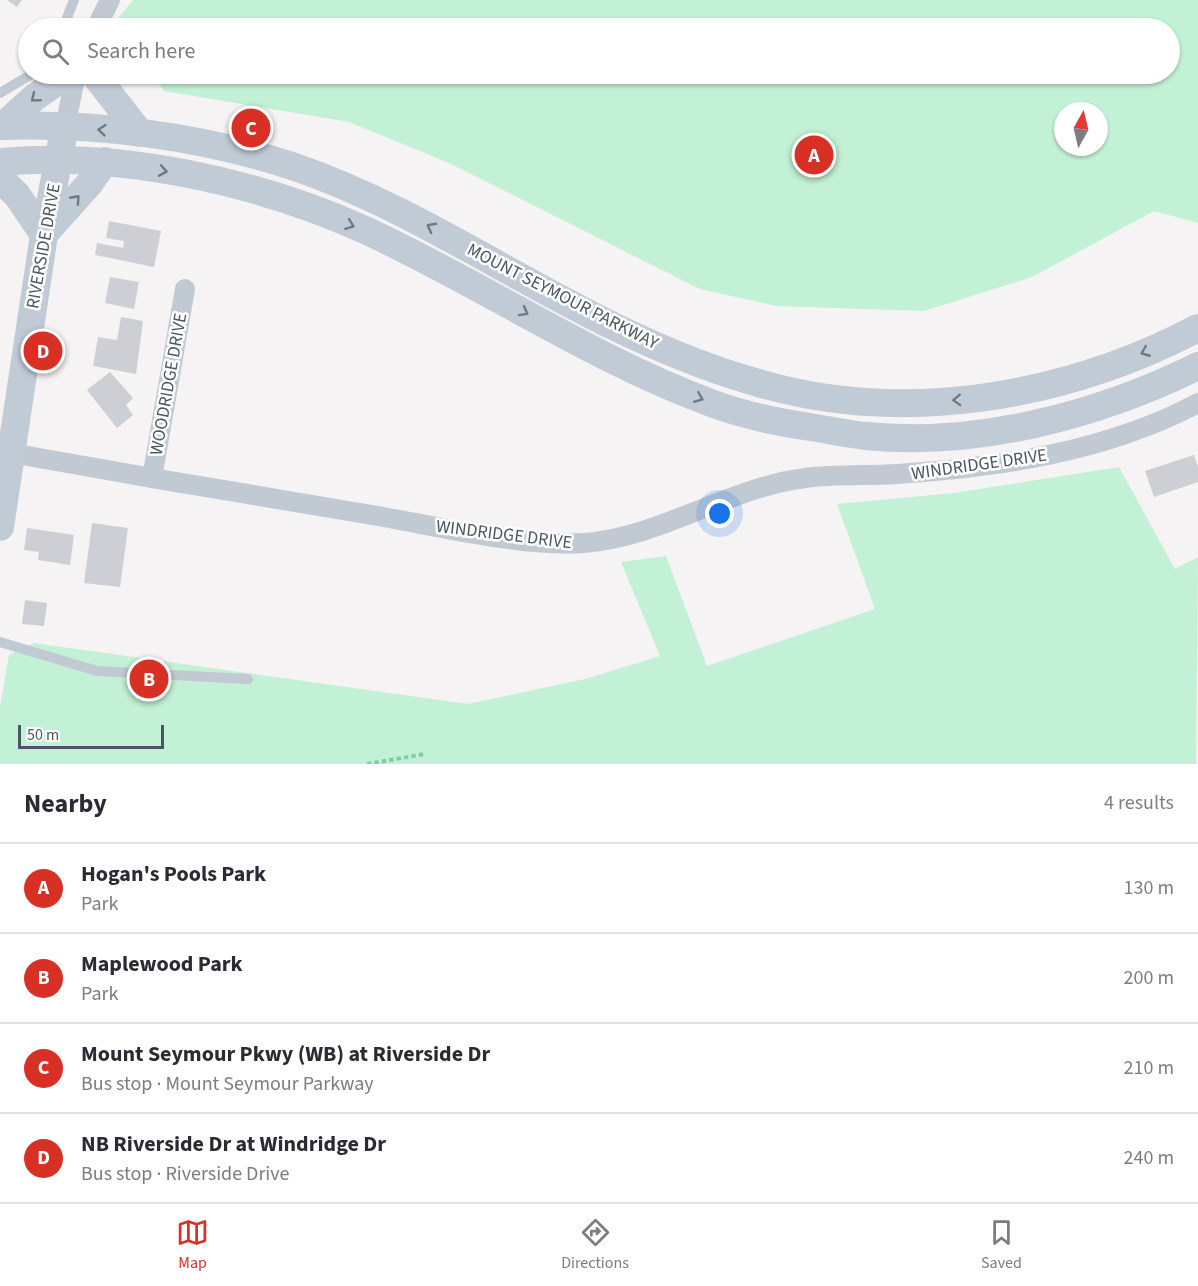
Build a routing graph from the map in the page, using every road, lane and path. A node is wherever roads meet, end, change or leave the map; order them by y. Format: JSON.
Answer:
{"nodes":[{"id":1,"x":74,"y":0,"type":"edge"},
{"id":2,"x":110,"y":0,"type":"edge"},
{"id":3,"x":67,"y":18,"type":"edge"},
{"id":4,"x":101,"y":18,"type":"edge"},
{"id":5,"x":18,"y":82,"type":"edge"},
{"id":6,"x":54,"y":84,"type":"edge"},
{"id":7,"x":74,"y":84,"type":"edge"},
{"id":8,"x":102,"y":84,"type":"edge"},
{"id":9,"x":0,"y":93,"type":"edge"},
{"id":10,"x":2,"y":126,"type":"edge"},
{"id":11,"x":65,"y":127,"type":"junction"},
{"id":12,"x":140,"y":133,"type":"junction"},
{"id":13,"x":59,"y":159,"type":"junction"},
{"id":14,"x":105,"y":161,"type":"junction"},
{"id":15,"x":0,"y":162,"type":"edge"},
{"id":16,"x":0,"y":179,"type":"edge"},
{"id":17,"x":44,"y":235,"type":"junction"},
{"id":18,"x":185,"y":289,"type":"dead end"},
{"id":19,"x":1198,"y":328,"type":"edge"},
{"id":20,"x":1198,"y":366,"type":"edge"},
{"id":21,"x":1198,"y":403,"type":"edge"},
{"id":22,"x":6,"y":454,"type":"edge"},
{"id":23,"x":152,"y":478,"type":"junction"},
{"id":24,"x":0,"y":527,"type":"edge"},
{"id":25,"x":0,"y":642,"type":"edge"},
{"id":26,"x":248,"y":679,"type":"dead end"},
{"id":27,"x":425,"y":754,"type":"dead end"},
{"id":28,"x":367,"y":764,"type":"edge"}],
"edges":[{"from":1,"to":3,"type":"lane"},
{"from":2,"to":4,"type":"street"},
{"from":5,"to":9,"type":"lane"},
{"from":6,"to":10,"type":"main road","one_way":true},
{"from":7,"to":11,"type":"street","name":"RIVERSIDE DRIVE"},
{"from":8,"to":12,"type":"main road"},
{"from":10,"to":11,"type":"main road","name":"MOUNT SEYMOUR PARKWAY"},
{"from":12,"to":11,"type":"main road","name":"MOUNT SEYMOUR PARKWAY","one_way":true},
{"from":11,"to":13,"type":"main road","name":"RIVERSIDE DRIVE"},
{"from":19,"to":12,"type":"main road","name":"MOUNT SEYMOUR PARKWAY","one_way":true},
{"from":13,"to":14,"type":"main road","name":"MOUNT SEYMOUR PARKWAY"},
{"from":13,"to":15,"type":"main road","name":"MOUNT SEYMOUR PARKWAY"},
{"from":13,"to":17,"type":"main road","name":"RIVERSIDE DRIVE"},
{"from":17,"to":14,"type":"main road","one_way":true},
{"from":14,"to":20,"type":"main road","name":"MOUNT SEYMOUR PARKWAY","one_way":true},
{"from":16,"to":17,"type":"main road"},
{"from":17,"to":22,"type":"main road","name":"RIVERSIDE DRIVE"},
{"from":18,"to":23,"type":"street","name":"WOODRIDGE DRIVE"},
{"from":21,"to":23,"type":"street","name":"WINDRIDGE DRIVE"},
{"from":22,"to":23,"type":"street","name":"WINDRIDGE DRIVE"},
{"from":22,"to":24,"type":"main road","name":"RIVERSIDE DRIVE"},
{"from":25,"to":26,"type":"lane"},
{"from":27,"to":28,"type":"path"}]}
